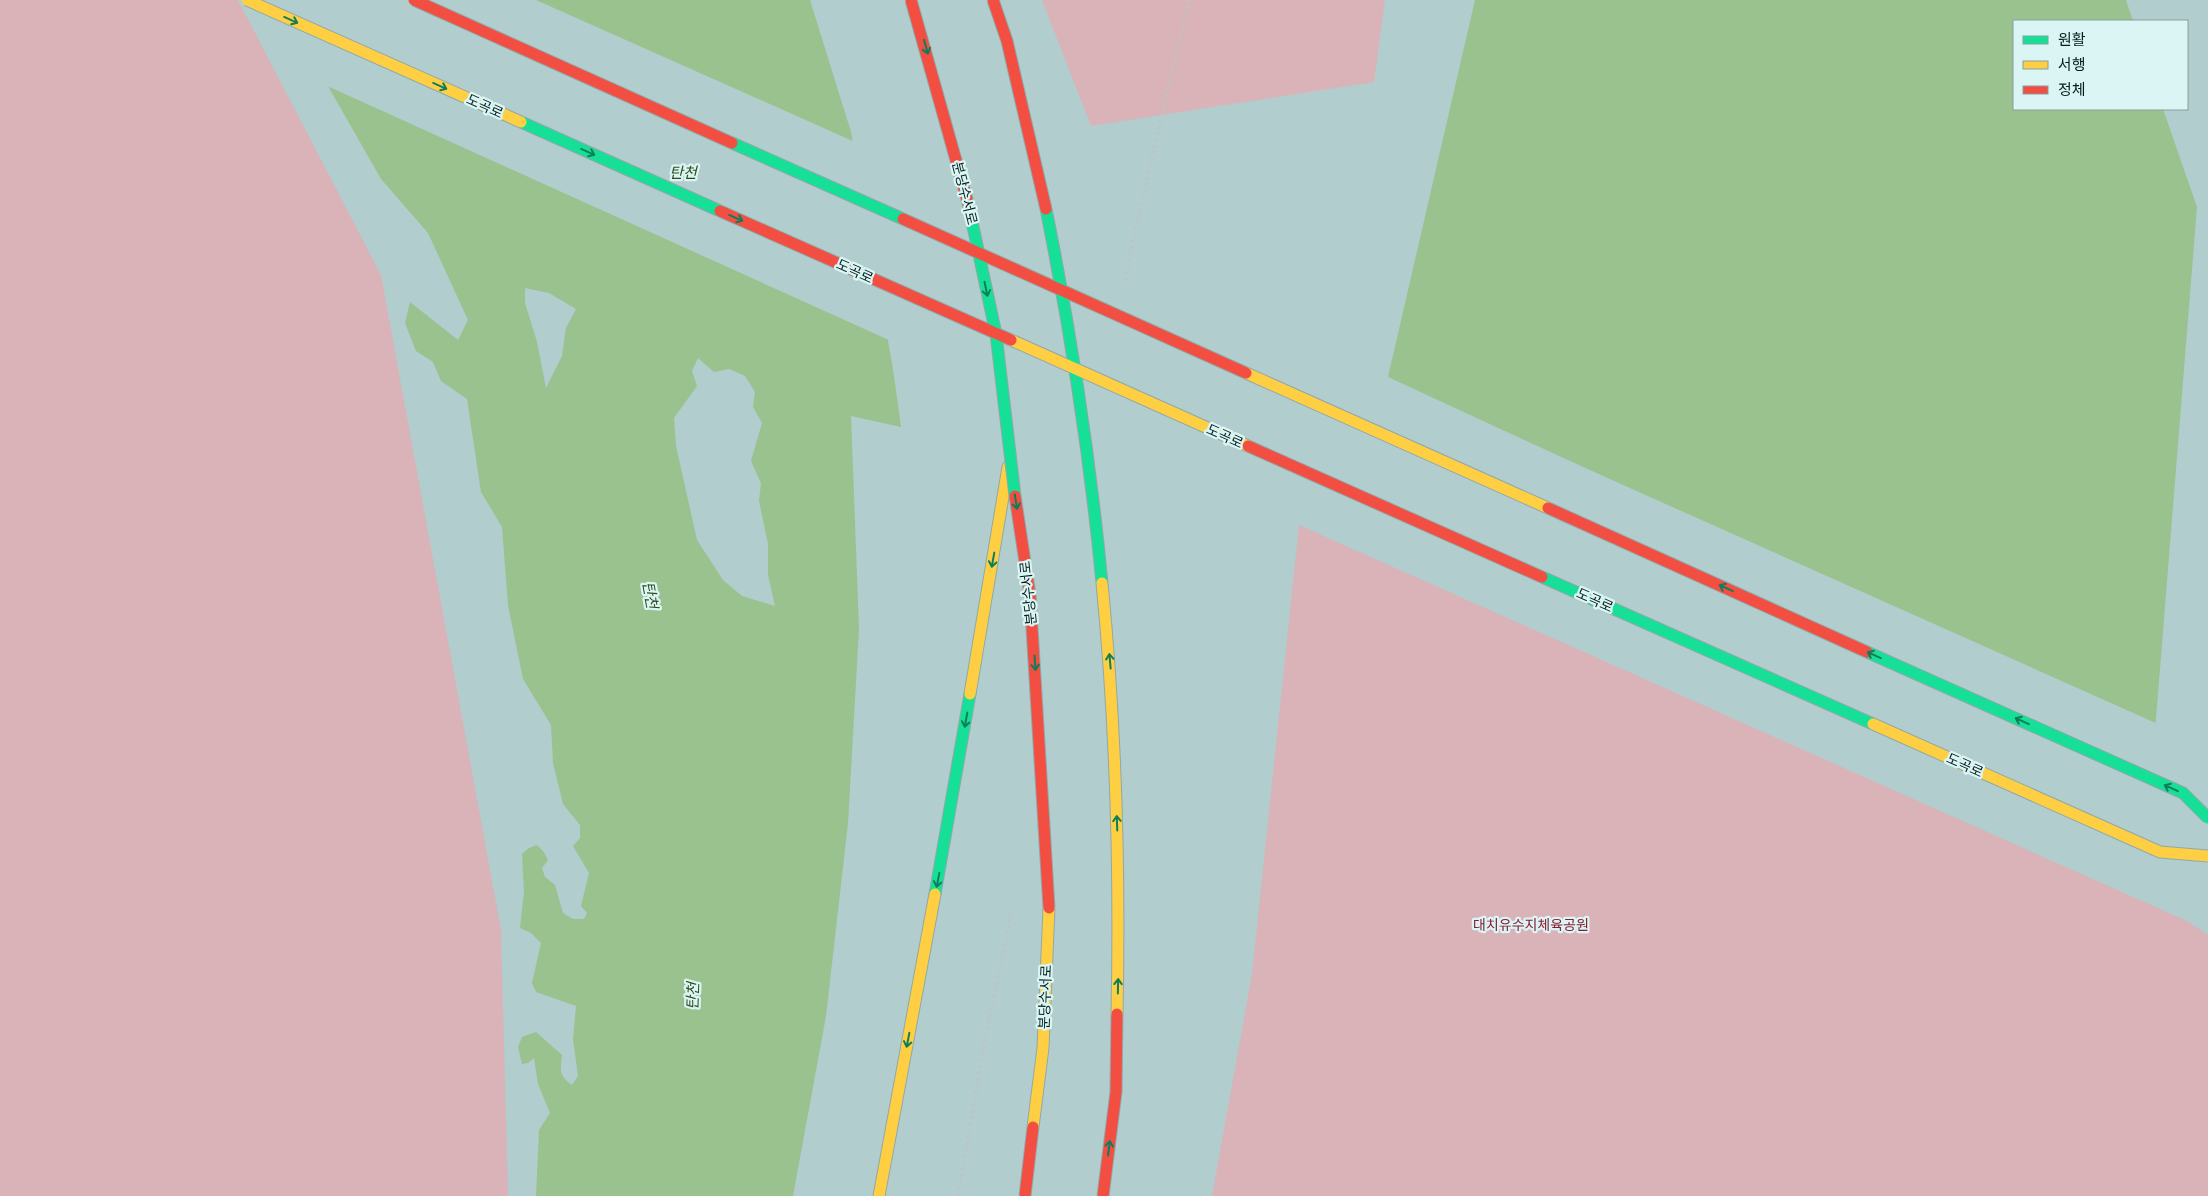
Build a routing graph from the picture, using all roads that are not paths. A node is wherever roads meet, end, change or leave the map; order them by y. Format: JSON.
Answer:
{"nodes":[{"id":1,"x":246,"y":0,"type":"edge"},
{"id":2,"x":414,"y":0,"type":"edge"},
{"id":3,"x":911,"y":0,"type":"edge"},
{"id":4,"x":993,"y":0,"type":"edge"},
{"id":5,"x":1009,"y":460,"type":"junction"},
{"id":6,"x":2208,"y":818,"type":"edge"},
{"id":7,"x":2208,"y":856,"type":"edge"},
{"id":8,"x":879,"y":1196,"type":"edge"},
{"id":9,"x":1025,"y":1196,"type":"edge"},
{"id":10,"x":1103,"y":1196,"type":"edge"}],
"edges":[{"from":1,"to":7,"type":"main road","name":"도곡로","one_way":true,"bridge":true},
{"from":6,"to":2,"type":"main road","one_way":true,"bridge":true},
{"from":3,"to":5,"type":"main road","name":"분당수서로","one_way":true,"bridge":true},
{"from":10,"to":4,"type":"main road","one_way":true,"bridge":true},
{"from":5,"to":8,"type":"main road","one_way":true},
{"from":5,"to":9,"type":"main road","name":"분당수서로","one_way":true,"bridge":true}]}
